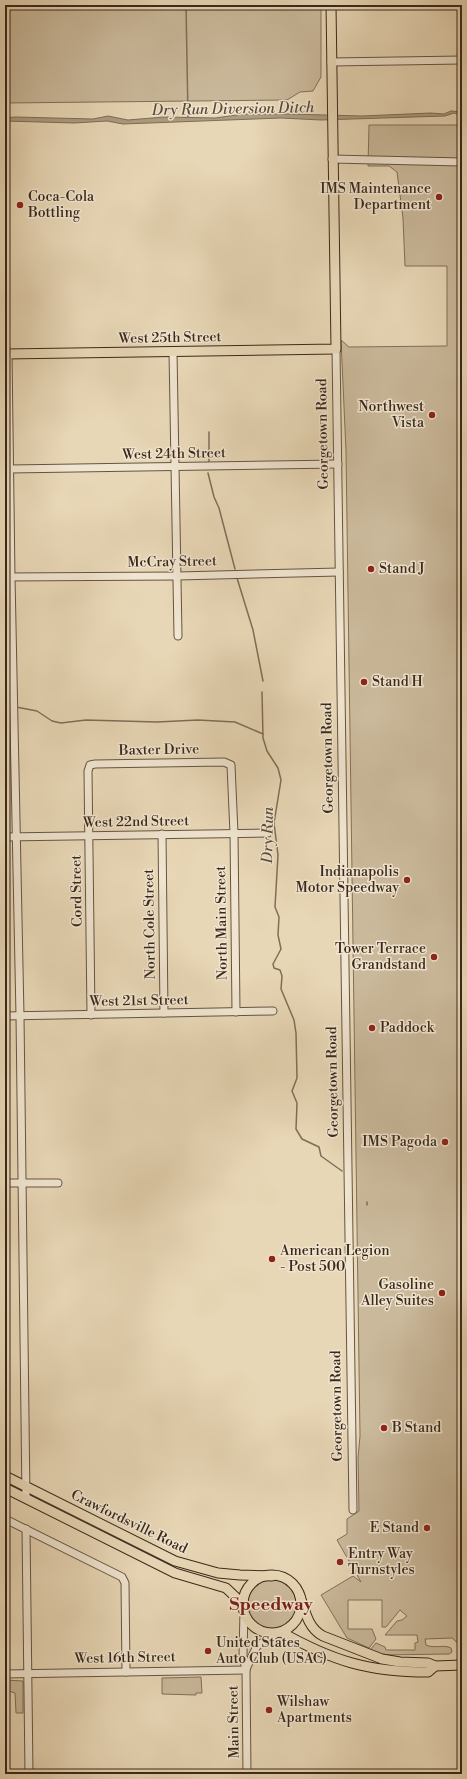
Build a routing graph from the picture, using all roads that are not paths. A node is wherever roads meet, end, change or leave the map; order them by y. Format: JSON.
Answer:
{"nodes":[{"id":1,"x":331,"y":5,"type":"edge"},
{"id":2,"x":462,"y":60,"type":"edge"},
{"id":3,"x":331,"y":62,"type":"junction"},
{"id":4,"x":332,"y":159,"type":"junction"},
{"id":5,"x":462,"y":162,"type":"edge"},
{"id":6,"x":336,"y":350,"type":"junction"},
{"id":7,"x":173,"y":352,"type":"junction"},
{"id":8,"x":7,"y":354,"type":"edge"},
{"id":9,"x":338,"y":464,"type":"junction"},
{"id":10,"x":174,"y":468,"type":"junction"},
{"id":11,"x":10,"y":469,"type":"junction"},
{"id":12,"x":339,"y":572,"type":"junction"},
{"id":13,"x":178,"y":576,"type":"junction"},
{"id":14,"x":8,"y":577,"type":"edge"},
{"id":15,"x":178,"y":636,"type":"dead end"},
{"id":16,"x":89,"y":766,"type":"joint"},
{"id":17,"x":234,"y":833,"type":"junction"},
{"id":18,"x":268,"y":833,"type":"dead end"},
{"id":19,"x":162,"y":834,"type":"junction"},
{"id":20,"x":89,"y":836,"type":"junction"},
{"id":21,"x":5,"y":837,"type":"edge"},
{"id":22,"x":17,"y":837,"type":"junction"},
{"id":23,"x":273,"y":1011,"type":"dead end"},
{"id":24,"x":236,"y":1012,"type":"junction"},
{"id":25,"x":164,"y":1013,"type":"junction"},
{"id":26,"x":91,"y":1015,"type":"junction"},
{"id":27,"x":5,"y":1016,"type":"edge"},
{"id":28,"x":20,"y":1016,"type":"junction"},
{"id":29,"x":22,"y":1183,"type":"junction"},
{"id":30,"x":58,"y":1183,"type":"dead end"},
{"id":31,"x":5,"y":1184,"type":"edge"},
{"id":32,"x":5,"y":1476,"type":"edge"},
{"id":33,"x":25,"y":1487,"type":"junction"},
{"id":34,"x":5,"y":1488,"type":"edge"},
{"id":35,"x":26,"y":1498,"type":"junction"},
{"id":36,"x":353,"y":1510,"type":"dead end"},
{"id":37,"x":5,"y":1519,"type":"edge"},
{"id":38,"x":26,"y":1529,"type":"junction"},
{"id":39,"x":272,"y":1576,"type":"junction"},
{"id":40,"x":300,"y":1596,"type":"junction"},
{"id":41,"x":244,"y":1607,"type":"junction"},
{"id":42,"x":280,"y":1632,"type":"junction"},
{"id":43,"x":462,"y":1665,"type":"edge"},
{"id":44,"x":434,"y":1666,"type":"junction"},
{"id":45,"x":246,"y":1670,"type":"junction"},
{"id":46,"x":126,"y":1672,"type":"junction"},
{"id":47,"x":27,"y":1673,"type":"junction"},
{"id":48,"x":5,"y":1674,"type":"edge"},
{"id":49,"x":29,"y":1774,"type":"edge"},
{"id":50,"x":247,"y":1774,"type":"edge"}],
"edges":[{"from":1,"to":3,"type":"main road","name":"Georgetown Road"},
{"from":2,"to":3,"type":"street"},
{"from":3,"to":4,"type":"main road","name":"Georgetown Road"},
{"from":4,"to":5,"type":"street"},
{"from":4,"to":6,"type":"main road","name":"Georgetown Road"},
{"from":6,"to":7,"type":"main road","name":"West 25th Street"},
{"from":6,"to":9,"type":"street","name":"Georgetown Road"},
{"from":7,"to":8,"type":"main road","name":"West 25th Street"},
{"from":7,"to":10,"type":"street"},
{"from":8,"to":11,"type":"street"},
{"from":9,"to":10,"type":"street","name":"West 24th Street"},
{"from":9,"to":12,"type":"street","name":"Georgetown Road"},
{"from":10,"to":11,"type":"street","name":"West 24th Street"},
{"from":10,"to":13,"type":"street"},
{"from":11,"to":14,"type":"street"},
{"from":12,"to":13,"type":"street","name":"McCray Street"},
{"from":12,"to":36,"type":"street","name":"Georgetown Road"},
{"from":13,"to":14,"type":"street","name":"McCray Street"},
{"from":13,"to":15,"type":"street"},
{"from":14,"to":22,"type":"street"},
{"from":16,"to":17,"type":"street","name":"Baxter Drive"},
{"from":16,"to":20,"type":"street","name":"Cord Street"},
{"from":17,"to":18,"type":"street","name":"West 22nd Street"},
{"from":17,"to":19,"type":"street","name":"West 22nd Street"},
{"from":17,"to":24,"type":"street","name":"North Main Street"},
{"from":19,"to":20,"type":"street","name":"West 22nd Street"},
{"from":19,"to":25,"type":"street","name":"North Cole Street"},
{"from":20,"to":22,"type":"street","name":"West 22nd Street"},
{"from":20,"to":26,"type":"street","name":"Cord Street"},
{"from":21,"to":22,"type":"street","name":"West 22nd Street"},
{"from":22,"to":28,"type":"street"},
{"from":23,"to":24,"type":"street","name":"West 21st Street"},
{"from":24,"to":25,"type":"street","name":"West 21st Street"},
{"from":25,"to":26,"type":"street","name":"West 21st Street"},
{"from":26,"to":28,"type":"street","name":"West 21st Street"},
{"from":27,"to":28,"type":"street","name":"West 21st Street"},
{"from":28,"to":29,"type":"street"},
{"from":29,"to":30,"type":"street"},
{"from":29,"to":31,"type":"street"},
{"from":29,"to":33,"type":"street"},
{"from":32,"to":33,"type":"main road","name":"Crawfordsville Road"},
{"from":33,"to":35,"type":"street"},
{"from":33,"to":39,"type":"main road","name":"Crawfordsville Road"},
{"from":34,"to":35,"type":"main road","name":"Crawfordsville Road"},
{"from":35,"to":41,"type":"main road","name":"Crawfordsville Road"},
{"from":37,"to":38,"type":"street"},
{"from":38,"to":46,"type":"street"},
{"from":38,"to":47,"type":"street"},
{"from":39,"to":40,"type":"main road"},
{"from":39,"to":41,"type":"main road"},
{"from":40,"to":42,"type":"main road"},
{"from":40,"to":44,"type":"main road"},
{"from":41,"to":42,"type":"main road"},
{"from":41,"to":45,"type":"street","name":"Main Street"},
{"from":42,"to":44,"type":"main road"},
{"from":42,"to":45,"type":"street","name":"Main Street"},
{"from":43,"to":44,"type":"main road"},
{"from":45,"to":46,"type":"street","name":"West 16th Street"},
{"from":45,"to":50,"type":"street","name":"Main Street"},
{"from":46,"to":47,"type":"street","name":"West 16th Street"},
{"from":47,"to":48,"type":"street","name":"West 16th Street"},
{"from":47,"to":49,"type":"street"}]}
